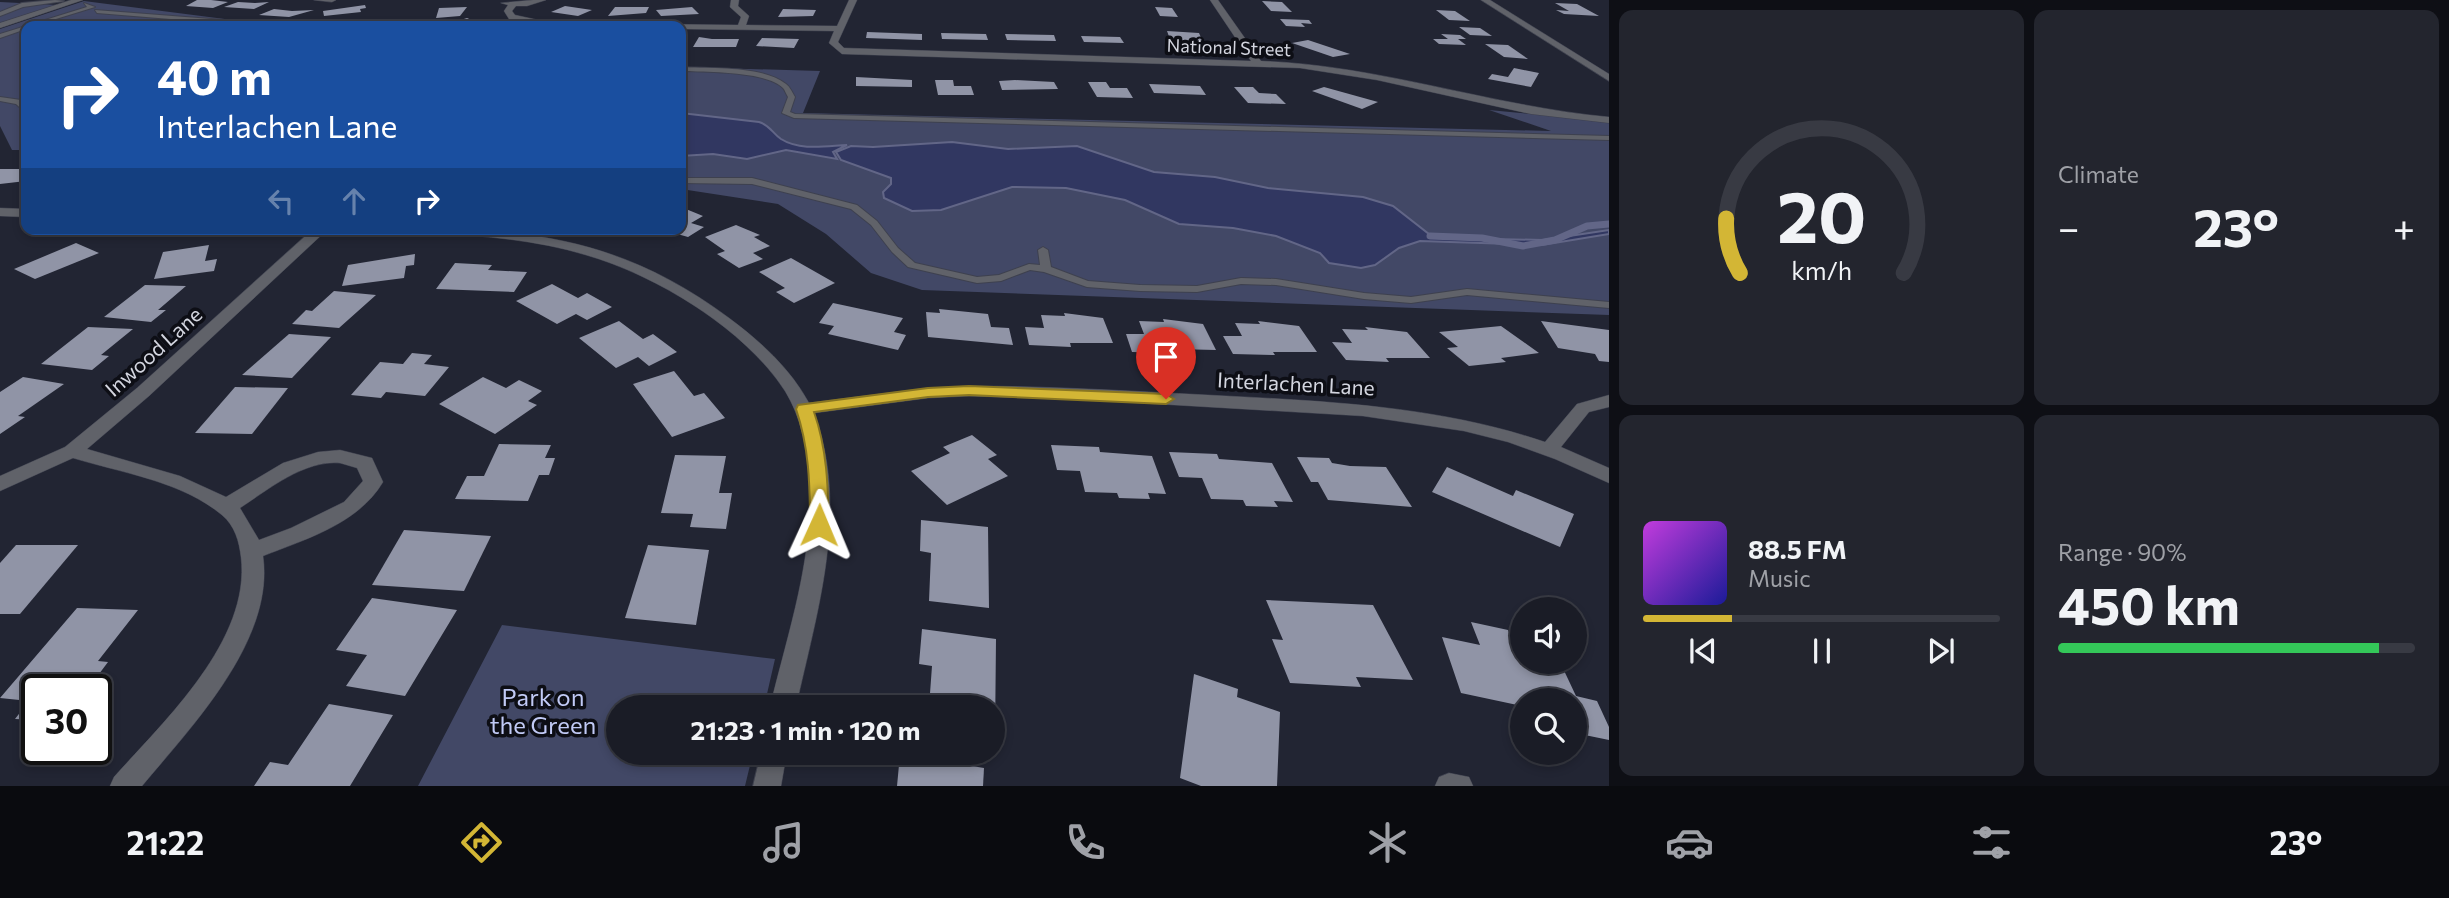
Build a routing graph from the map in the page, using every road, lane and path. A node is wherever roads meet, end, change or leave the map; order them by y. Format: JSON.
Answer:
{"nodes":[{"id":1,"x":318,"y":0,"type":"edge"},
{"id":2,"x":331,"y":0,"type":"edge"},
{"id":3,"x":503,"y":0,"type":"edge"},
{"id":4,"x":542,"y":0,"type":"edge"},
{"id":5,"x":735,"y":0,"type":"edge"},
{"id":6,"x":853,"y":0,"type":"edge"},
{"id":7,"x":1214,"y":0,"type":"edge"},
{"id":8,"x":1485,"y":0,"type":"edge"},
{"id":9,"x":61,"y":1,"type":"edge"},
{"id":10,"x":513,"y":4,"type":"junction"},
{"id":11,"x":84,"y":6,"type":"edge"},
{"id":12,"x":0,"y":14,"type":"edge"},
{"id":13,"x":43,"y":21,"type":"edge"},
{"id":14,"x":215,"y":21,"type":"edge"},
{"id":15,"x":529,"y":21,"type":"edge"},
{"id":16,"x":686,"y":25,"type":"edge"},
{"id":17,"x":0,"y":26,"type":"edge"},
{"id":18,"x":742,"y":26,"type":"junction"},
{"id":19,"x":21,"y":29,"type":"edge"},
{"id":20,"x":838,"y":29,"type":"junction"},
{"id":21,"x":0,"y":36,"type":"edge"},
{"id":22,"x":1256,"y":61,"type":"junction"},
{"id":23,"x":686,"y":68,"type":"edge"},
{"id":24,"x":1609,"y":78,"type":"edge"},
{"id":25,"x":0,"y":99,"type":"edge"},
{"id":26,"x":21,"y":105,"type":"edge"},
{"id":27,"x":1609,"y":120,"type":"edge"},
{"id":28,"x":1609,"y":138,"type":"edge"},
{"id":29,"x":686,"y":180,"type":"edge"},
{"id":30,"x":13,"y":212,"type":"edge"},
{"id":31,"x":0,"y":220,"type":"edge"},
{"id":32,"x":314,"y":235,"type":"edge"},
{"id":33,"x":498,"y":235,"type":"edge"},
{"id":34,"x":1043,"y":250,"type":"dead end"},
{"id":35,"x":1046,"y":269,"type":"junction"},
{"id":36,"x":1609,"y":305,"type":"edge"},
{"id":37,"x":1609,"y":401,"type":"edge"},
{"id":38,"x":804,"y":409,"type":"junction"},
{"id":39,"x":1549,"y":449,"type":"junction"},
{"id":40,"x":72,"y":451,"type":"junction"},
{"id":41,"x":1609,"y":476,"type":"edge"},
{"id":42,"x":0,"y":484,"type":"edge"},
{"id":43,"x":226,"y":508,"type":"junction"},
{"id":44,"x":252,"y":551,"type":"junction"},
{"id":45,"x":786,"y":695,"type":"edge"},
{"id":46,"x":771,"y":765,"type":"edge"},
{"id":47,"x":124,"y":786,"type":"edge"},
{"id":48,"x":767,"y":786,"type":"edge"},
{"id":49,"x":1449,"y":786,"type":"edge"},
{"id":50,"x":1459,"y":786,"type":"edge"}],
"edges":[{"from":1,"to":2,"type":"street"},
{"from":3,"to":10,"type":"street"},
{"from":4,"to":10,"type":"street"},
{"from":5,"to":18,"type":"street"},
{"from":6,"to":20,"type":"street"},
{"from":7,"to":22,"type":"street"},
{"from":8,"to":24,"type":"street"},
{"from":9,"to":12,"type":"lane"},
{"from":10,"to":15,"type":"street"},
{"from":11,"to":13,"type":"lane"},
{"from":11,"to":14,"type":"lane"},
{"from":11,"to":17,"type":"street"},
{"from":16,"to":18,"type":"street"},
{"from":18,"to":20,"type":"street"},
{"from":19,"to":21,"type":"lane"},
{"from":20,"to":22,"type":"street","name":"National Street"},
{"from":22,"to":27,"type":"street","name":"National Street"},
{"from":23,"to":28,"type":"lane"},
{"from":25,"to":26,"type":"lane"},
{"from":29,"to":35,"type":"lane"},
{"from":30,"to":31,"type":"street"},
{"from":32,"to":40,"type":"street","name":"Inwood Lane"},
{"from":33,"to":38,"type":"street"},
{"from":34,"to":35,"type":"lane"},
{"from":35,"to":36,"type":"lane"},
{"from":37,"to":39,"type":"street"},
{"from":38,"to":39,"type":"street","name":"Interlachen Lane"},
{"from":38,"to":45,"type":"street"},
{"from":39,"to":41,"type":"street","name":"Interlachen Lane"},
{"from":40,"to":42,"type":"street","name":"Inwood Lane"},
{"from":40,"to":43,"type":"street"},
{"from":43,"to":44,"type":"street"},
{"from":43,"to":44,"type":"street"},
{"from":44,"to":47,"type":"street"},
{"from":46,"to":48,"type":"street"},
{"from":49,"to":50,"type":"street"}]}
